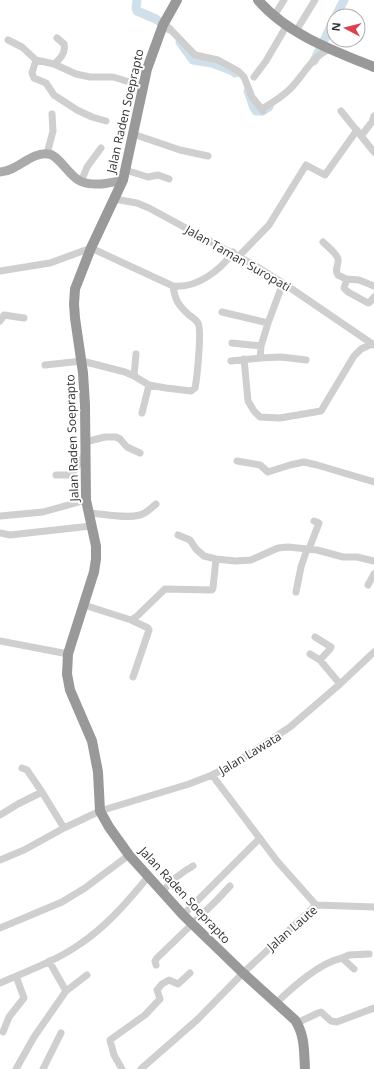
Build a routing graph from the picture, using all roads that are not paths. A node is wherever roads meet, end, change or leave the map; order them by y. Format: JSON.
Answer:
{"nodes":[{"id":1,"x":177,"y":0,"type":"edge"},
{"id":2,"x":258,"y":0,"type":"edge"},
{"id":3,"x":284,"y":0,"type":"edge"},
{"id":4,"x":315,"y":0,"type":"edge"},
{"id":5,"x":274,"y":16,"type":"junction"},
{"id":6,"x":163,"y":24,"type":"junction"},
{"id":7,"x":287,"y":25,"type":"junction"},
{"id":8,"x":296,"y":31,"type":"junction"},
{"id":9,"x":56,"y":38,"type":"dead end"},
{"id":10,"x":8,"y":40,"type":"dead end"},
{"id":11,"x":326,"y":47,"type":"edge"},
{"id":12,"x":329,"y":48,"type":"joint"},
{"id":13,"x":36,"y":60,"type":"junction"},
{"id":14,"x":54,"y":64,"type":"junction"},
{"id":15,"x":374,"y":67,"type":"edge"},
{"id":16,"x":254,"y":76,"type":"dead end"},
{"id":17,"x":143,"y":86,"type":"junction"},
{"id":18,"x":341,"y":111,"type":"dead end"},
{"id":19,"x":52,"y":114,"type":"dead end"},
{"id":20,"x":374,"y":116,"type":"edge"},
{"id":21,"x":106,"y":121,"type":"dead end"},
{"id":22,"x":359,"y":133,"type":"junction"},
{"id":23,"x":133,"y":134,"type":"junction"},
{"id":24,"x":101,"y":148,"type":"dead end"},
{"id":25,"x":374,"y":152,"type":"edge"},
{"id":26,"x":47,"y":154,"type":"junction"},
{"id":27,"x":208,"y":156,"type":"dead end"},
{"id":28,"x":0,"y":172,"type":"edge"},
{"id":29,"x":124,"y":175,"type":"junction"},
{"id":30,"x":170,"y":179,"type":"dead end"},
{"id":31,"x":81,"y":182,"type":"junction"},
{"id":32,"x":114,"y":199,"type":"junction"},
{"id":33,"x":323,"y":242,"type":"dead end"},
{"id":34,"x":91,"y":248,"type":"junction"},
{"id":35,"x":236,"y":254,"type":"junction"},
{"id":36,"x":0,"y":271,"type":"edge"},
{"id":37,"x":347,"y":279,"type":"junction"},
{"id":38,"x":283,"y":283,"type":"junction"},
{"id":39,"x":173,"y":286,"type":"junction"},
{"id":40,"x":374,"y":286,"type":"edge"},
{"id":41,"x":374,"y":297,"type":"edge"},
{"id":42,"x":222,"y":312,"type":"dead end"},
{"id":43,"x":24,"y":318,"type":"dead end"},
{"id":44,"x":0,"y":321,"type":"edge"},
{"id":45,"x":268,"y":323,"type":"junction"},
{"id":46,"x":232,"y":342,"type":"dead end"},
{"id":47,"x":373,"y":344,"type":"edge"},
{"id":48,"x":261,"y":346,"type":"junction"},
{"id":49,"x":136,"y":354,"type":"dead end"},
{"id":50,"x":260,"y":358,"type":"junction"},
{"id":51,"x":244,"y":360,"type":"junction"},
{"id":52,"x":306,"y":360,"type":"dead end"},
{"id":53,"x":82,"y":361,"type":"junction"},
{"id":54,"x":231,"y":361,"type":"dead end"},
{"id":55,"x":45,"y":365,"type":"dead end"},
{"id":56,"x":134,"y":376,"type":"junction"},
{"id":57,"x":149,"y":385,"type":"junction"},
{"id":58,"x":142,"y":413,"type":"dead end"},
{"id":59,"x":85,"y":442,"type":"junction"},
{"id":60,"x":140,"y":453,"type":"dead end"},
{"id":61,"x":84,"y":456,"type":"junction"},
{"id":62,"x":238,"y":461,"type":"dead end"},
{"id":63,"x":56,"y":475,"type":"dead end"},
{"id":64,"x":374,"y":482,"type":"edge"},
{"id":65,"x":86,"y":500,"type":"junction"},
{"id":66,"x":156,"y":504,"type":"dead end"},
{"id":67,"x":89,"y":513,"type":"junction"},
{"id":68,"x":0,"y":516,"type":"edge"},
{"id":69,"x":314,"y":521,"type":"dead end"},
{"id":70,"x":91,"y":526,"type":"junction"},
{"id":71,"x":0,"y":533,"type":"edge"},
{"id":72,"x":178,"y":535,"type":"dead end"},
{"id":73,"x":308,"y":549,"type":"junction"},
{"id":74,"x":216,"y":559,"type":"junction"},
{"id":75,"x":374,"y":561,"type":"edge"},
{"id":76,"x":374,"y":574,"type":"edge"},
{"id":77,"x":368,"y":586,"type":"dead end"},
{"id":78,"x":296,"y":592,"type":"dead end"},
{"id":79,"x":84,"y":605,"type":"junction"},
{"id":80,"x":131,"y":620,"type":"junction"},
{"id":81,"x":315,"y":637,"type":"dead end"},
{"id":82,"x":0,"y":641,"type":"edge"},
{"id":83,"x":374,"y":652,"type":"edge"},
{"id":84,"x":68,"y":654,"type":"junction"},
{"id":85,"x":310,"y":654,"type":"dead end"},
{"id":86,"x":320,"y":660,"type":"junction"},
{"id":87,"x":133,"y":677,"type":"dead end"},
{"id":88,"x":340,"y":684,"type":"junction"},
{"id":89,"x":22,"y":768,"type":"dead end"},
{"id":90,"x":212,"y":775,"type":"junction"},
{"id":91,"x":42,"y":792,"type":"junction"},
{"id":92,"x":100,"y":811,"type":"junction"},
{"id":93,"x":0,"y":816,"type":"edge"},
{"id":94,"x":64,"y":828,"type":"junction"},
{"id":95,"x":260,"y":838,"type":"junction"},
{"id":96,"x":129,"y":855,"type":"junction"},
{"id":97,"x":0,"y":860,"type":"edge"},
{"id":98,"x":193,"y":866,"type":"dead end"},
{"id":99,"x":148,"y":877,"type":"junction"},
{"id":100,"x":230,"y":886,"type":"dead end"},
{"id":101,"x":162,"y":892,"type":"junction"},
{"id":102,"x":316,"y":905,"type":"junction"},
{"id":103,"x":374,"y":907,"type":"edge"},
{"id":104,"x":182,"y":914,"type":"junction"},
{"id":105,"x":192,"y":924,"type":"junction"},
{"id":106,"x":0,"y":928,"type":"edge"},
{"id":107,"x":369,"y":954,"type":"dead end"},
{"id":108,"x":342,"y":958,"type":"junction"},
{"id":109,"x":49,"y":961,"type":"junction"},
{"id":110,"x":156,"y":965,"type":"dead end"},
{"id":111,"x":354,"y":969,"type":"dead end"},
{"id":112,"x":190,"y":973,"type":"dead end"},
{"id":113,"x":243,"y":973,"type":"junction"},
{"id":114,"x":87,"y":975,"type":"dead end"},
{"id":115,"x":16,"y":976,"type":"junction"},
{"id":116,"x":1,"y":981,"type":"edge"},
{"id":117,"x":66,"y":991,"type":"junction"},
{"id":118,"x":276,"y":1003,"type":"junction"},
{"id":119,"x":374,"y":1008,"type":"edge"},
{"id":120,"x":297,"y":1023,"type":"junction"},
{"id":121,"x":3,"y":1032,"type":"dead end"},
{"id":122,"x":61,"y":1034,"type":"dead end"},
{"id":123,"x":16,"y":1069,"type":"edge"},
{"id":124,"x":43,"y":1069,"type":"edge"},
{"id":125,"x":122,"y":1069,"type":"edge"},
{"id":126,"x":141,"y":1069,"type":"edge"},
{"id":127,"x":305,"y":1069,"type":"edge"}],
"edges":[{"from":1,"to":6,"type":"highway","name":"Jalan Raden Soeprapto"},
{"from":2,"to":5,"type":"highway"},
{"from":3,"to":5,"type":"street"},
{"from":4,"to":8,"type":"street"},
{"from":5,"to":7,"type":"highway"},
{"from":6,"to":12,"type":"street"},
{"from":6,"to":17,"type":"highway","name":"Jalan Raden Soeprapto"},
{"from":7,"to":8,"type":"highway"},
{"from":7,"to":16,"type":"street"},
{"from":8,"to":11,"type":"highway"},
{"from":9,"to":14,"type":"street"},
{"from":10,"to":13,"type":"street"},
{"from":12,"to":15,"type":"highway"},
{"from":13,"to":14,"type":"street"},
{"from":13,"to":21,"type":"street"},
{"from":14,"to":17,"type":"street"},
{"from":17,"to":23,"type":"highway","name":"Jalan Raden Soeprapto"},
{"from":18,"to":22,"type":"street"},
{"from":19,"to":26,"type":"street"},
{"from":20,"to":22,"type":"street"},
{"from":22,"to":25,"type":"street"},
{"from":22,"to":35,"type":"street"},
{"from":23,"to":27,"type":"street"},
{"from":23,"to":29,"type":"highway","name":"Jalan Raden Soeprapto"},
{"from":24,"to":31,"type":"street"},
{"from":26,"to":28,"type":"main road"},
{"from":26,"to":31,"type":"main road"},
{"from":29,"to":30,"type":"street"},
{"from":29,"to":31,"type":"main road"},
{"from":29,"to":32,"type":"highway","name":"Jalan Raden Soeprapto"},
{"from":32,"to":34,"type":"highway","name":"Jalan Raden Soeprapto"},
{"from":32,"to":35,"type":"street","name":"Jalan Taman Suropati"},
{"from":33,"to":37,"type":"street"},
{"from":34,"to":36,"type":"street"},
{"from":34,"to":39,"type":"street"},
{"from":34,"to":53,"type":"highway","name":"Jalan Raden Soeprapto"},
{"from":35,"to":38,"type":"street","name":"Jalan Taman Suropati"},
{"from":35,"to":39,"type":"street"},
{"from":37,"to":40,"type":"street"},
{"from":37,"to":41,"type":"street"},
{"from":38,"to":45,"type":"street"},
{"from":38,"to":47,"type":"street","name":"Jalan Taman Suropati"},
{"from":39,"to":57,"type":"street"},
{"from":42,"to":45,"type":"street"},
{"from":43,"to":44,"type":"street"},
{"from":45,"to":48,"type":"street"},
{"from":46,"to":48,"type":"street"},
{"from":47,"to":51,"type":"street"},
{"from":48,"to":50,"type":"street"},
{"from":49,"to":56,"type":"street"},
{"from":50,"to":51,"type":"street"},
{"from":50,"to":52,"type":"street"},
{"from":51,"to":54,"type":"street"},
{"from":53,"to":55,"type":"street"},
{"from":53,"to":56,"type":"street"},
{"from":53,"to":59,"type":"highway","name":"Jalan Raden Soeprapto"},
{"from":56,"to":57,"type":"street"},
{"from":57,"to":58,"type":"street"},
{"from":59,"to":60,"type":"street"},
{"from":59,"to":61,"type":"highway","name":"Jalan Raden Soeprapto"},
{"from":61,"to":63,"type":"street"},
{"from":61,"to":65,"type":"highway","name":"Jalan Raden Soeprapto"},
{"from":62,"to":64,"type":"street"},
{"from":65,"to":67,"type":"highway","name":"Jalan Raden Soeprapto"},
{"from":65,"to":68,"type":"street"},
{"from":66,"to":67,"type":"street"},
{"from":67,"to":70,"type":"highway","name":"Jalan Raden Soeprapto"},
{"from":69,"to":73,"type":"street"},
{"from":70,"to":71,"type":"street"},
{"from":70,"to":79,"type":"highway","name":"Jalan Raden Soeprapto"},
{"from":72,"to":74,"type":"street"},
{"from":73,"to":74,"type":"street"},
{"from":73,"to":75,"type":"street"},
{"from":73,"to":78,"type":"street"},
{"from":74,"to":80,"type":"street"},
{"from":76,"to":77,"type":"street"},
{"from":79,"to":80,"type":"street"},
{"from":79,"to":84,"type":"highway","name":"Jalan Raden Soeprapto"},
{"from":80,"to":87,"type":"street"},
{"from":81,"to":86,"type":"street"},
{"from":82,"to":84,"type":"street"},
{"from":83,"to":88,"type":"street","name":"Jalan Lawata"},
{"from":84,"to":92,"type":"highway","name":"Jalan Raden Soeprapto"},
{"from":85,"to":86,"type":"street"},
{"from":86,"to":88,"type":"street"},
{"from":88,"to":90,"type":"street","name":"Jalan Lawata"},
{"from":89,"to":91,"type":"street"},
{"from":90,"to":92,"type":"street","name":"Jalan Lawata"},
{"from":90,"to":95,"type":"street"},
{"from":91,"to":93,"type":"street"},
{"from":91,"to":94,"type":"street"},
{"from":92,"to":94,"type":"street","name":"Jalan Lawata"},
{"from":92,"to":96,"type":"highway","name":"Jalan Raden Soeprapto"},
{"from":94,"to":97,"type":"street","name":"Jalan Lawata"},
{"from":95,"to":102,"type":"street"},
{"from":95,"to":104,"type":"street"},
{"from":96,"to":99,"type":"highway","name":"Jalan Raden Soeprapto"},
{"from":96,"to":106,"type":"street"},
{"from":98,"to":101,"type":"street"},
{"from":99,"to":101,"type":"highway","name":"Jalan Raden Soeprapto"},
{"from":99,"to":109,"type":"street"},
{"from":100,"to":105,"type":"street"},
{"from":101,"to":104,"type":"highway","name":"Jalan Raden Soeprapto"},
{"from":102,"to":103,"type":"street","name":"Jalan Laute"},
{"from":102,"to":113,"type":"street","name":"Jalan Laute"},
{"from":104,"to":105,"type":"highway","name":"Jalan Raden Soeprapto"},
{"from":105,"to":110,"type":"street"},
{"from":105,"to":113,"type":"highway","name":"Jalan Raden Soeprapto"},
{"from":107,"to":108,"type":"street"},
{"from":108,"to":111,"type":"street"},
{"from":108,"to":118,"type":"street"},
{"from":109,"to":115,"type":"street"},
{"from":109,"to":117,"type":"street"},
{"from":112,"to":125,"type":"street"},
{"from":113,"to":118,"type":"highway","name":"Jalan Raden Soeprapto"},
{"from":113,"to":126,"type":"street","name":"Jalan Laute"},
{"from":114,"to":117,"type":"street"},
{"from":115,"to":116,"type":"street"},
{"from":115,"to":121,"type":"street"},
{"from":117,"to":123,"type":"street"},
{"from":118,"to":120,"type":"highway","name":"Jalan Raden Soeprapto"},
{"from":119,"to":120,"type":"street"},
{"from":120,"to":127,"type":"highway","name":"Jalan Raden Soeprapto"},
{"from":122,"to":124,"type":"street"}]}
